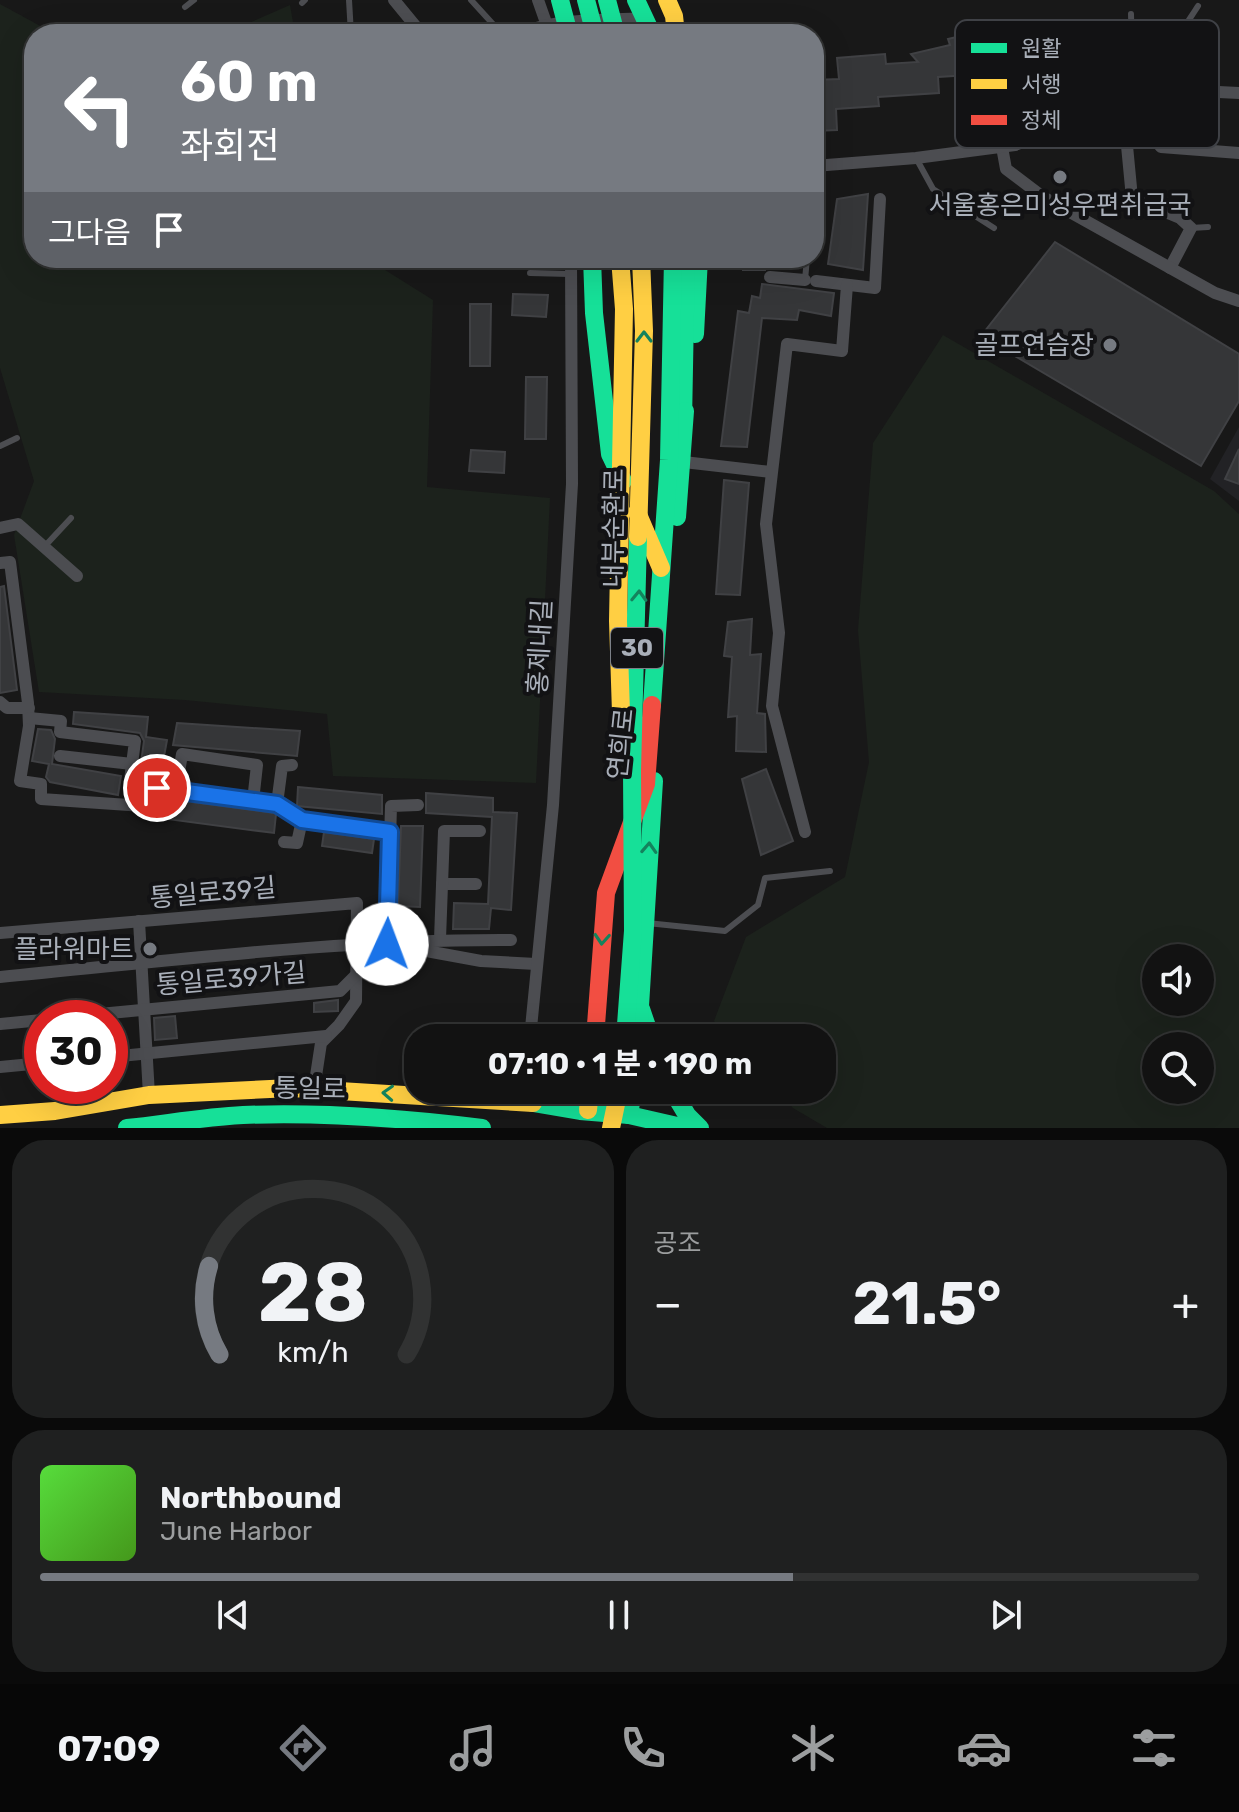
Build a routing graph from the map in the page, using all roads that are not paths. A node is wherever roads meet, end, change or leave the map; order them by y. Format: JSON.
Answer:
{"nodes":[{"id":1,"x":194,"y":0,"type":"edge"},
{"id":2,"x":349,"y":0,"type":"edge"},
{"id":3,"x":394,"y":0,"type":"edge"},
{"id":4,"x":471,"y":0,"type":"edge"},
{"id":5,"x":538,"y":0,"type":"edge"},
{"id":6,"x":560,"y":0,"type":"edge"},
{"id":7,"x":586,"y":0,"type":"edge"},
{"id":8,"x":607,"y":0,"type":"edge"},
{"id":9,"x":636,"y":0,"type":"edge"},
{"id":10,"x":1198,"y":6,"type":"dead end"},
{"id":11,"x":185,"y":7,"type":"dead end"},
{"id":12,"x":1131,"y":14,"type":"dead end"},
{"id":13,"x":1132,"y":20,"type":"edge"},
{"id":14,"x":1189,"y":20,"type":"edge"},
{"id":15,"x":653,"y":21,"type":"edge"},
{"id":16,"x":350,"y":24,"type":"edge"},
{"id":17,"x":414,"y":24,"type":"edge"},
{"id":18,"x":493,"y":24,"type":"edge"},
{"id":19,"x":547,"y":24,"type":"edge"},
{"id":20,"x":566,"y":24,"type":"edge"},
{"id":21,"x":592,"y":24,"type":"edge"},
{"id":22,"x":613,"y":24,"type":"edge"},
{"id":23,"x":614,"y":24,"type":"edge"},
{"id":24,"x":1219,"y":92,"type":"edge"},
{"id":25,"x":1239,"y":93,"type":"edge"},
{"id":26,"x":993,"y":148,"type":"edge"},
{"id":27,"x":1008,"y":148,"type":"edge"},
{"id":28,"x":1127,"y":148,"type":"edge"},
{"id":29,"x":1174,"y":148,"type":"edge"},
{"id":30,"x":1239,"y":153,"type":"edge"},
{"id":31,"x":916,"y":158,"type":"junction"},
{"id":32,"x":824,"y":165,"type":"edge"},
{"id":33,"x":880,"y":199,"type":"dead end"},
{"id":34,"x":1208,"y":227,"type":"dead end"},
{"id":35,"x":994,"y":228,"type":"dead end"},
{"id":36,"x":1191,"y":228,"type":"junction"},
{"id":37,"x":571,"y":268,"type":"edge"},
{"id":38,"x":592,"y":268,"type":"edge"},
{"id":39,"x":621,"y":268,"type":"edge"},
{"id":40,"x":641,"y":268,"type":"edge"},
{"id":41,"x":673,"y":268,"type":"edge"},
{"id":42,"x":686,"y":268,"type":"edge"},
{"id":43,"x":698,"y":268,"type":"edge"},
{"id":44,"x":809,"y":268,"type":"edge"},
{"id":45,"x":1170,"y":268,"type":"junction"},
{"id":46,"x":530,"y":273,"type":"dead end"},
{"id":47,"x":571,"y":274,"type":"junction"},
{"id":48,"x":770,"y":277,"type":"dead end"},
{"id":49,"x":811,"y":280,"type":"junction"},
{"id":50,"x":847,"y":285,"type":"junction"},
{"id":51,"x":1239,"y":301,"type":"edge"},
{"id":52,"x":683,"y":422,"type":"junction"},
{"id":53,"x":17,"y":438,"type":"dead end"},
{"id":54,"x":0,"y":446,"type":"edge"},
{"id":55,"x":675,"y":461,"type":"junction"},
{"id":56,"x":771,"y":472,"type":"junction"},
{"id":57,"x":71,"y":518,"type":"dead end"},
{"id":58,"x":0,"y":528,"type":"edge"},
{"id":59,"x":44,"y":547,"type":"junction"},
{"id":60,"x":0,"y":563,"type":"edge"},
{"id":61,"x":661,"y":568,"type":"junction"},
{"id":62,"x":77,"y":576,"type":"dead end"},
{"id":63,"x":0,"y":702,"type":"edge"},
{"id":64,"x":29,"y":713,"type":"junction"},
{"id":65,"x":60,"y":756,"type":"dead end"},
{"id":66,"x":132,"y":764,"type":"junction"},
{"id":67,"x":292,"y":765,"type":"dead end"},
{"id":68,"x":157,"y":788,"type":"junction"},
{"id":69,"x":176,"y":791,"type":"junction"},
{"id":70,"x":253,"y":801,"type":"junction"},
{"id":71,"x":277,"y":804,"type":"junction"},
{"id":72,"x":418,"y":805,"type":"dead end"},
{"id":73,"x":302,"y":820,"type":"junction"},
{"id":74,"x":480,"y":831,"type":"dead end"},
{"id":75,"x":390,"y":832,"type":"junction"},
{"id":76,"x":805,"y":832,"type":"dead end"},
{"id":77,"x":284,"y":842,"type":"dead end"},
{"id":78,"x":830,"y":871,"type":"dead end"},
{"id":79,"x":442,"y":884,"type":"junction"},
{"id":80,"x":476,"y":884,"type":"dead end"},
{"id":81,"x":139,"y":921,"type":"junction"},
{"id":82,"x":646,"y":923,"type":"junction"},
{"id":83,"x":0,"y":933,"type":"edge"},
{"id":84,"x":440,"y":939,"type":"junction"},
{"id":85,"x":511,"y":940,"type":"dead end"},
{"id":86,"x":357,"y":946,"type":"junction"},
{"id":87,"x":378,"y":949,"type":"junction"},
{"id":88,"x":141,"y":964,"type":"junction"},
{"id":89,"x":536,"y":964,"type":"junction"},
{"id":90,"x":356,"y":976,"type":"junction"},
{"id":91,"x":0,"y":977,"type":"edge"},
{"id":92,"x":144,"y":1009,"type":"junction"},
{"id":93,"x":641,"y":1009,"type":"junction"},
{"id":94,"x":128,"y":1011,"type":"edge"},
{"id":95,"x":24,"y":1022,"type":"edge"},
{"id":96,"x":0,"y":1024,"type":"edge"},
{"id":97,"x":531,"y":1024,"type":"edge"},
{"id":98,"x":596,"y":1024,"type":"edge"},
{"id":99,"x":612,"y":1024,"type":"edge"},
{"id":100,"x":626,"y":1024,"type":"edge"},
{"id":101,"x":639,"y":1024,"type":"edge"},
{"id":102,"x":646,"y":1024,"type":"edge"},
{"id":103,"x":326,"y":1036,"type":"junction"},
{"id":104,"x":146,"y":1053,"type":"junction"},
{"id":105,"x":128,"y":1055,"type":"edge"},
{"id":106,"x":24,"y":1065,"type":"edge"},
{"id":107,"x":0,"y":1067,"type":"edge"},
{"id":108,"x":314,"y":1089,"type":"junction"},
{"id":109,"x":404,"y":1092,"type":"edge"},
{"id":110,"x":149,"y":1095,"type":"junction"},
{"id":111,"x":545,"y":1104,"type":"edge"},
{"id":112,"x":603,"y":1104,"type":"edge"},
{"id":113,"x":616,"y":1104,"type":"edge"},
{"id":114,"x":680,"y":1104,"type":"edge"},
{"id":115,"x":55,"y":1111,"type":"junction"},
{"id":116,"x":0,"y":1115,"type":"edge"},
{"id":117,"x":586,"y":1119,"type":"edge"},
{"id":118,"x":273,"y":1121,"type":"edge"},
{"id":119,"x":628,"y":1121,"type":"edge"},
{"id":120,"x":0,"y":1123,"type":"edge"},
{"id":121,"x":473,"y":1127,"type":"edge"},
{"id":122,"x":134,"y":1128,"type":"edge"},
{"id":123,"x":599,"y":1128,"type":"edge"},
{"id":124,"x":611,"y":1128,"type":"edge"},
{"id":125,"x":686,"y":1128,"type":"edge"},
{"id":126,"x":700,"y":1128,"type":"edge"}],
"edges":[{"from":1,"to":11,"type":"lane"},
{"from":2,"to":16,"type":"lane"},
{"from":3,"to":17,"type":"street"},
{"from":4,"to":18,"type":"lane"},
{"from":5,"to":19,"type":"street"},
{"from":6,"to":20,"type":"main road","bridge":true},
{"from":7,"to":21,"type":"main road","bridge":true},
{"from":8,"to":22,"type":"main road","bridge":true},
{"from":9,"to":15,"type":"main road","bridge":true},
{"from":10,"to":14,"type":"lane"},
{"from":12,"to":13,"type":"lane"},
{"from":15,"to":23,"type":"street","bridge":true},
{"from":24,"to":25,"type":"street"},
{"from":26,"to":31,"type":"street"},
{"from":27,"to":45,"type":"street"},
{"from":28,"to":36,"type":"street"},
{"from":29,"to":30,"type":"street"},
{"from":31,"to":32,"type":"street"},
{"from":31,"to":35,"type":"lane"},
{"from":33,"to":50,"type":"street"},
{"from":34,"to":36,"type":"lane"},
{"from":36,"to":45,"type":"street"},
{"from":37,"to":47,"type":"street","name":"홍제내길"},
{"from":38,"to":61,"type":"main road","bridge":true},
{"from":39,"to":99,"type":"main road","name":"내부순환로","number":"30","bridge":true},
{"from":100,"to":40,"type":"main road","name":"내부순환로","number":"30","one_way":true,"bridge":true},
{"from":41,"to":55,"type":"main road","name":"연희로"},
{"from":42,"to":52,"type":"main road"},
{"from":43,"to":52,"type":"main road"},
{"from":44,"to":49,"type":"lane"},
{"from":45,"to":51,"type":"street"},
{"from":46,"to":47,"type":"lane"},
{"from":47,"to":89,"type":"street","name":"홍제내길"},
{"from":48,"to":49,"type":"street"},
{"from":49,"to":50,"type":"street"},
{"from":50,"to":56,"type":"street"},
{"from":52,"to":55,"type":"main road"},
{"from":53,"to":54,"type":"lane"},
{"from":55,"to":56,"type":"street"},
{"from":55,"to":61,"type":"main road","name":"연희로"},
{"from":82,"to":55,"type":"main road","name":"연희로","one_way":true},
{"from":56,"to":76,"type":"street"},
{"from":57,"to":59,"type":"lane"},
{"from":58,"to":59,"type":"street"},
{"from":59,"to":62,"type":"street"},
{"from":60,"to":64,"type":"street"},
{"from":61,"to":98,"type":"main road","name":"연희로","one_way":true},
{"from":63,"to":64,"type":"street"},
{"from":64,"to":66,"type":"street"},
{"from":64,"to":68,"type":"street"},
{"from":65,"to":66,"type":"street"},
{"from":66,"to":68,"type":"street"},
{"from":67,"to":71,"type":"street"},
{"from":68,"to":69,"type":"street"},
{"from":69,"to":70,"type":"street"},
{"from":69,"to":70,"type":"street"},
{"from":70,"to":71,"type":"street"},
{"from":71,"to":73,"type":"street"},
{"from":72,"to":75,"type":"street"},
{"from":73,"to":75,"type":"street"},
{"from":73,"to":77,"type":"street"},
{"from":74,"to":79,"type":"street"},
{"from":75,"to":87,"type":"street"},
{"from":78,"to":82,"type":"lane"},
{"from":79,"to":80,"type":"street"},
{"from":79,"to":84,"type":"street"},
{"from":81,"to":83,"type":"street","name":"통일로39길"},
{"from":81,"to":86,"type":"street","name":"통일로39길"},
{"from":81,"to":88,"type":"street"},
{"from":82,"to":93,"type":"main road","name":"연희로"},
{"from":84,"to":85,"type":"street"},
{"from":84,"to":87,"type":"street"},
{"from":86,"to":87,"type":"street"},
{"from":86,"to":88,"type":"street"},
{"from":86,"to":90,"type":"street","name":"통일로39길"},
{"from":87,"to":89,"type":"street"},
{"from":87,"to":90,"type":"street","name":"통일로39가길"},
{"from":88,"to":91,"type":"street"},
{"from":88,"to":92,"type":"street"},
{"from":89,"to":97,"type":"street","name":"홍제내길"},
{"from":90,"to":92,"type":"street","name":"통일로39가길"},
{"from":90,"to":103,"type":"street","name":"통일로"},
{"from":92,"to":94,"type":"street","name":"통일로39가길"},
{"from":92,"to":104,"type":"street"},
{"from":93,"to":101,"type":"main road","name":"연희로"},
{"from":93,"to":102,"type":"main road"},
{"from":95,"to":96,"type":"street"},
{"from":103,"to":104,"type":"street","name":"통일로"},
{"from":103,"to":108,"type":"street","name":"통일로"},
{"from":104,"to":105,"type":"street","name":"통일로"},
{"from":104,"to":110,"type":"street"},
{"from":106,"to":107,"type":"street"},
{"from":109,"to":108,"type":"main road","name":"통일로","one_way":true},
{"from":108,"to":110,"type":"main road","name":"통일로"},
{"from":110,"to":115,"type":"main road","name":"통일로"},
{"from":111,"to":117,"type":"main road","name":"통일로"},
{"from":112,"to":123,"type":"main road"},
{"from":113,"to":124,"type":"main road","bridge":true},
{"from":114,"to":126,"type":"main road"},
{"from":115,"to":116,"type":"main road","name":"통일로"},
{"from":115,"to":120,"type":"lane"},
{"from":117,"to":119,"type":"main road","name":"통일로"},
{"from":118,"to":121,"type":"main road","name":"통일로"},
{"from":118,"to":122,"type":"main road","name":"통일로"},
{"from":119,"to":125,"type":"main road","name":"통일로"}]}
